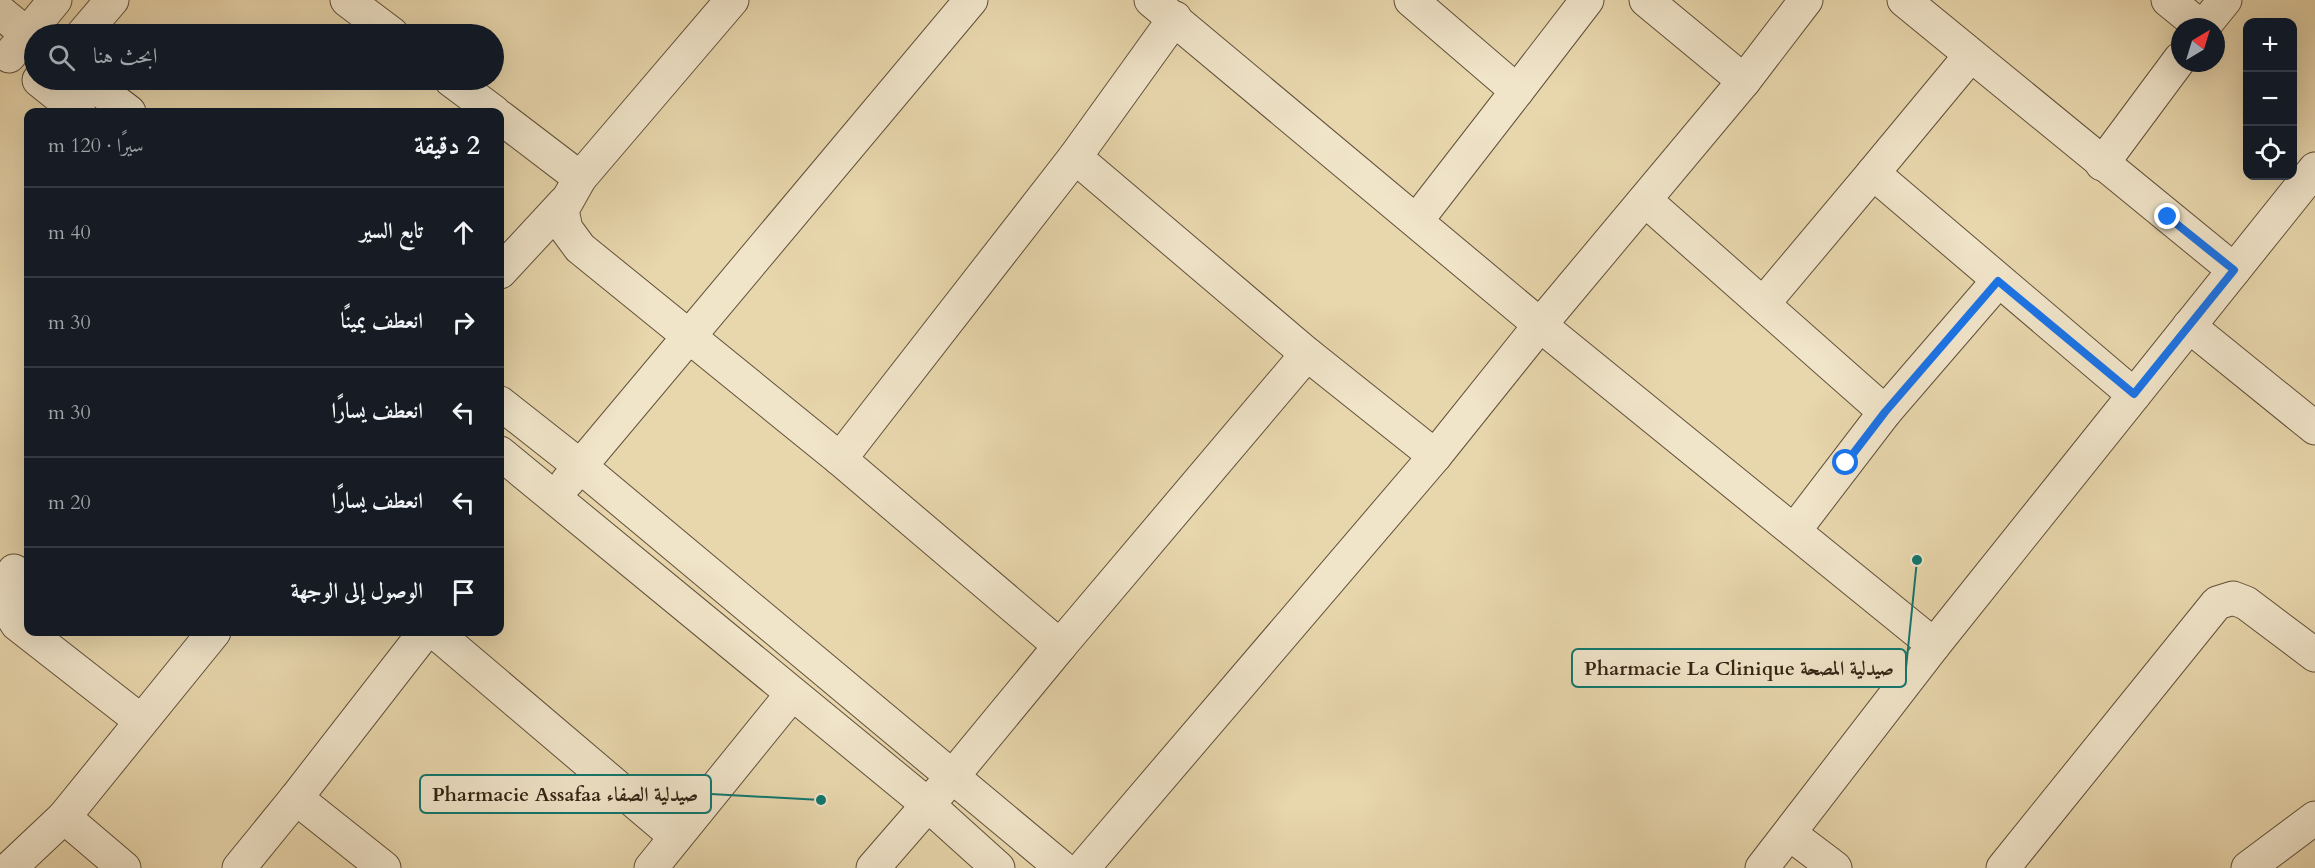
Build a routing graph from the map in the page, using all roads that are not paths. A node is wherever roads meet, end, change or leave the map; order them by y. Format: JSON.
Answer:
{"nodes":[{"id":1,"x":55,"y":0,"type":"edge"},
{"id":2,"x":112,"y":0,"type":"edge"},
{"id":3,"x":347,"y":0,"type":"edge"},
{"id":4,"x":732,"y":0,"type":"edge"},
{"id":5,"x":971,"y":0,"type":"edge"},
{"id":6,"x":1411,"y":0,"type":"edge"},
{"id":7,"x":1587,"y":0,"type":"edge"},
{"id":8,"x":1646,"y":0,"type":"edge"},
{"id":9,"x":1806,"y":0,"type":"edge"},
{"id":10,"x":1904,"y":0,"type":"edge"},
{"id":11,"x":2168,"y":0,"type":"edge"},
{"id":12,"x":2225,"y":0,"type":"edge"},
{"id":13,"x":1163,"y":9,"type":"edge"},
{"id":14,"x":0,"y":12,"type":"edge"},
{"id":15,"x":2191,"y":18,"type":"edge"},
{"id":16,"x":2210,"y":18,"type":"edge"},
{"id":17,"x":35,"y":24,"type":"edge"},
{"id":18,"x":92,"y":24,"type":"edge"},
{"id":19,"x":379,"y":24,"type":"edge"},
{"id":20,"x":18,"y":45,"type":"edge"},
{"id":21,"x":1970,"y":56,"type":"junction"},
{"id":22,"x":2171,"y":71,"type":"edge"},
{"id":23,"x":1744,"y":81,"type":"junction"},
{"id":24,"x":54,"y":90,"type":"edge"},
{"id":25,"x":100,"y":90,"type":"edge"},
{"id":26,"x":464,"y":90,"type":"edge"},
{"id":27,"x":1517,"y":91,"type":"junction"},
{"id":28,"x":74,"y":108,"type":"edge"},
{"id":29,"x":124,"y":108,"type":"edge"},
{"id":30,"x":489,"y":108,"type":"edge"},
{"id":31,"x":504,"y":121,"type":"edge"},
{"id":32,"x":1075,"y":157,"type":"junction"},
{"id":33,"x":2102,"y":164,"type":"junction"},
{"id":34,"x":2315,"y":169,"type":"edge"},
{"id":35,"x":1873,"y":173,"type":"junction"},
{"id":36,"x":572,"y":190,"type":"junction"},
{"id":37,"x":1645,"y":200,"type":"junction"},
{"id":38,"x":1417,"y":220,"type":"junction"},
{"id":39,"x":504,"y":267,"type":"edge"},
{"id":40,"x":2234,"y":270,"type":"junction"},
{"id":41,"x":1998,"y":281,"type":"junction"},
{"id":42,"x":1763,"y":304,"type":"junction"},
{"id":43,"x":1540,"y":325,"type":"junction"},
{"id":44,"x":2189,"y":326,"type":"junction"},
{"id":45,"x":688,"y":337,"type":"junction"},
{"id":46,"x":1307,"y":354,"type":"junction"},
{"id":47,"x":2134,"y":394,"type":"junction"},
{"id":48,"x":504,"y":406,"type":"edge"},
{"id":49,"x":1885,"y":412,"type":"junction"},
{"id":50,"x":2315,"y":428,"type":"edge"},
{"id":51,"x":504,"y":456,"type":"edge"},
{"id":52,"x":1435,"y":456,"type":"junction"},
{"id":53,"x":840,"y":459,"type":"junction"},
{"id":54,"x":580,"y":466,"type":"junction"},
{"id":55,"x":555,"y":497,"type":"junction"},
{"id":56,"x":1794,"y":531,"type":"junction"},
{"id":57,"x":14,"y":571,"type":"dead end"},
{"id":58,"x":24,"y":629,"type":"edge"},
{"id":59,"x":32,"y":636,"type":"edge"},
{"id":60,"x":211,"y":636,"type":"edge"},
{"id":61,"x":422,"y":636,"type":"edge"},
{"id":62,"x":440,"y":636,"type":"edge"},
{"id":63,"x":1934,"y":645,"type":"junction"},
{"id":64,"x":1060,"y":646,"type":"junction"},
{"id":65,"x":2315,"y":655,"type":"edge"},
{"id":66,"x":792,"y":694,"type":"junction"},
{"id":67,"x":141,"y":721,"type":"junction"},
{"id":68,"x":952,"y":777,"type":"junction"},
{"id":69,"x":296,"y":798,"type":"junction"},
{"id":70,"x":927,"y":804,"type":"junction"},
{"id":71,"x":64,"y":818,"type":"junction"},
{"id":72,"x":2315,"y":818,"type":"edge"},
{"id":73,"x":1790,"y":834,"type":"junction"},
{"id":74,"x":675,"y":836,"type":"junction"},
{"id":75,"x":10,"y":868,"type":"edge"},
{"id":76,"x":124,"y":868,"type":"edge"},
{"id":77,"x":239,"y":868,"type":"edge"},
{"id":78,"x":384,"y":868,"type":"edge"},
{"id":79,"x":651,"y":868,"type":"edge"},
{"id":80,"x":873,"y":868,"type":"edge"},
{"id":81,"x":998,"y":868,"type":"edge"},
{"id":82,"x":1062,"y":868,"type":"edge"},
{"id":83,"x":1083,"y":868,"type":"edge"},
{"id":84,"x":1762,"y":868,"type":"edge"},
{"id":85,"x":1835,"y":868,"type":"edge"},
{"id":86,"x":2003,"y":868,"type":"edge"},
{"id":87,"x":2248,"y":868,"type":"edge"}],
"edges":[{"from":1,"to":17,"type":"street"},
{"from":2,"to":18,"type":"street"},
{"from":3,"to":19,"type":"street"},
{"from":4,"to":36,"type":"street"},
{"from":5,"to":45,"type":"street"},
{"from":6,"to":27,"type":"street"},
{"from":7,"to":27,"type":"street"},
{"from":8,"to":23,"type":"street"},
{"from":9,"to":23,"type":"street"},
{"from":10,"to":21,"type":"street"},
{"from":11,"to":15,"type":"street"},
{"from":12,"to":16,"type":"street"},
{"from":13,"to":32,"type":"street"},
{"from":13,"to":38,"type":"street"},
{"from":14,"to":20,"type":"street"},
{"from":21,"to":33,"type":"street"},
{"from":21,"to":35,"type":"street"},
{"from":22,"to":33,"type":"street"},
{"from":23,"to":37,"type":"street"},
{"from":24,"to":28,"type":"street"},
{"from":25,"to":29,"type":"street"},
{"from":26,"to":30,"type":"street"},
{"from":27,"to":38,"type":"street"},
{"from":31,"to":36,"type":"street"},
{"from":32,"to":46,"type":"street"},
{"from":32,"to":53,"type":"street"},
{"from":33,"to":40,"type":"street"},
{"from":34,"to":40,"type":"street"},
{"from":35,"to":41,"type":"street"},
{"from":35,"to":42,"type":"street"},
{"from":36,"to":39,"type":"street"},
{"from":36,"to":45,"type":"street"},
{"from":37,"to":42,"type":"street"},
{"from":37,"to":43,"type":"street"},
{"from":38,"to":43,"type":"street"},
{"from":40,"to":44,"type":"street"},
{"from":41,"to":47,"type":"street"},
{"from":41,"to":49,"type":"street"},
{"from":42,"to":49,"type":"street"},
{"from":43,"to":52,"type":"street"},
{"from":43,"to":56,"type":"street"},
{"from":44,"to":47,"type":"street"},
{"from":44,"to":50,"type":"street"},
{"from":45,"to":53,"type":"street"},
{"from":45,"to":54,"type":"street"},
{"from":46,"to":52,"type":"street"},
{"from":46,"to":64,"type":"street"},
{"from":47,"to":63,"type":"street"},
{"from":48,"to":54,"type":"street"},
{"from":49,"to":56,"type":"street"},
{"from":51,"to":55,"type":"street"},
{"from":52,"to":83,"type":"street"},
{"from":53,"to":64,"type":"street"},
{"from":54,"to":55,"type":"street"},
{"from":54,"to":68,"type":"street"},
{"from":55,"to":66,"type":"street"},
{"from":56,"to":63,"type":"street"},
{"from":57,"to":58,"type":"street"},
{"from":59,"to":67,"type":"street"},
{"from":60,"to":67,"type":"street"},
{"from":61,"to":69,"type":"street"},
{"from":62,"to":74,"type":"street"},
{"from":63,"to":73,"type":"street"},
{"from":64,"to":68,"type":"street"},
{"from":65,"to":86,"type":"street"},
{"from":66,"to":70,"type":"street"},
{"from":66,"to":74,"type":"street"},
{"from":67,"to":71,"type":"street"},
{"from":68,"to":70,"type":"street"},
{"from":68,"to":82,"type":"street"},
{"from":69,"to":77,"type":"street"},
{"from":69,"to":78,"type":"street"},
{"from":70,"to":80,"type":"street"},
{"from":70,"to":81,"type":"street"},
{"from":71,"to":75,"type":"street"},
{"from":71,"to":76,"type":"street"},
{"from":72,"to":87,"type":"street"},
{"from":73,"to":84,"type":"street"},
{"from":73,"to":85,"type":"street"},
{"from":74,"to":79,"type":"street"}]}
